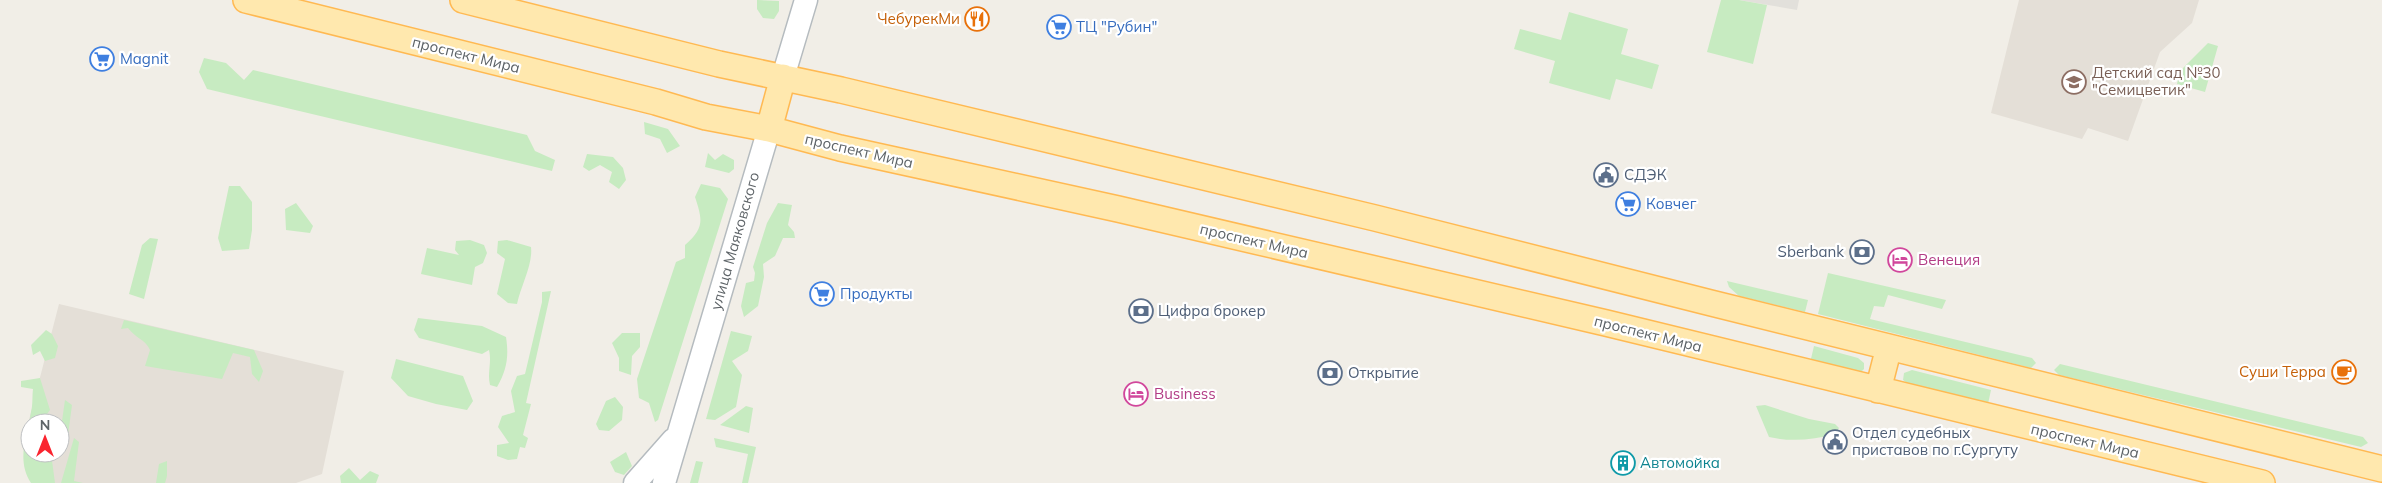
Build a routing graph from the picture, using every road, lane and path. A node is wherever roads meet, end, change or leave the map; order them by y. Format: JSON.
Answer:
{"nodes":[{"id":1,"x":246,"y":0,"type":"edge"},
{"id":2,"x":463,"y":0,"type":"edge"},
{"id":3,"x":806,"y":0,"type":"edge"},
{"id":4,"x":783,"y":77,"type":"junction"},
{"id":5,"x":769,"y":129,"type":"junction"},
{"id":6,"x":1889,"y":347,"type":"junction"},
{"id":7,"x":1878,"y":390,"type":"junction"},
{"id":8,"x":681,"y":429,"type":"junction"},
{"id":9,"x":2382,"y":469,"type":"edge"},
{"id":10,"x":635,"y":483,"type":"edge"},
{"id":11,"x":664,"y":483,"type":"edge"},
{"id":12,"x":2262,"y":483,"type":"edge"}],
"edges":[{"from":1,"to":5,"type":"main road","name":"проспект Мира"},
{"from":2,"to":4,"type":"main road"},
{"from":3,"to":4,"type":"main road","name":"улица Маяковского"},
{"from":4,"to":5,"type":"main road","name":"улица Маяковского"},
{"from":4,"to":6,"type":"main road"},
{"from":5,"to":7,"type":"main road","name":"проспект Мира"},
{"from":5,"to":8,"type":"main road","name":"улица Маяковского"},
{"from":6,"to":7,"type":"main road"},
{"from":6,"to":9,"type":"main road"},
{"from":7,"to":12,"type":"main road","name":"проспект Мира"},
{"from":8,"to":10,"type":"main road"},
{"from":8,"to":11,"type":"main road","name":"улица Маяковского"}]}
